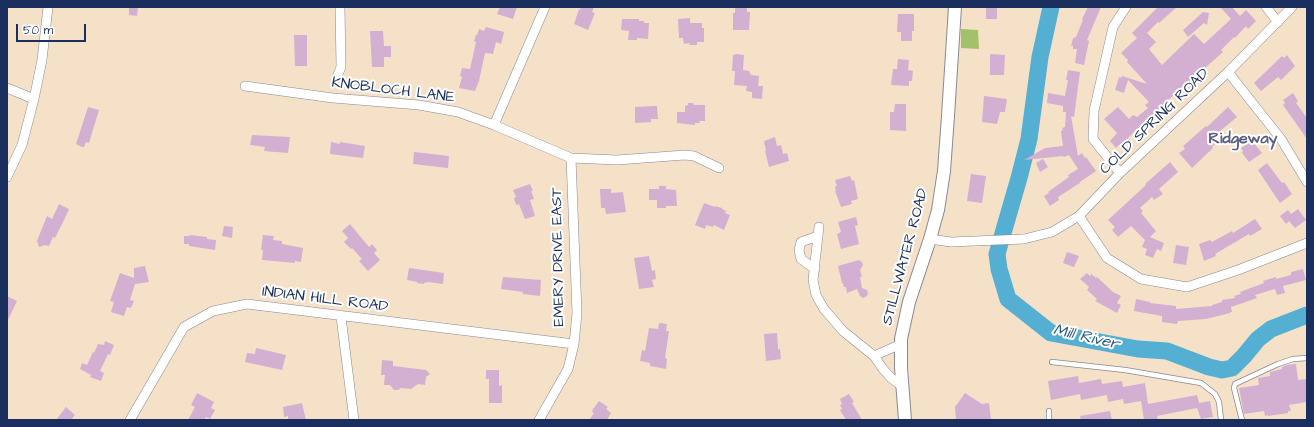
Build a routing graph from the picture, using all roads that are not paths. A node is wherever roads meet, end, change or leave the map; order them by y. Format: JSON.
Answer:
{"nodes":[{"id":1,"x":48,"y":7,"type":"edge"},
{"id":2,"x":340,"y":7,"type":"edge"},
{"id":3,"x":545,"y":7,"type":"edge"},
{"id":4,"x":955,"y":7,"type":"edge"},
{"id":5,"x":1126,"y":7,"type":"edge"},
{"id":6,"x":1266,"y":7,"type":"edge"},
{"id":7,"x":1292,"y":7,"type":"edge"},
{"id":8,"x":1278,"y":22,"type":"junction"},
{"id":9,"x":1228,"y":72,"type":"junction"},
{"id":10,"x":337,"y":77,"type":"dead end"},
{"id":11,"x":245,"y":86,"type":"dead end"},
{"id":12,"x":7,"y":88,"type":"edge"},
{"id":13,"x":34,"y":99,"type":"junction"},
{"id":14,"x":494,"y":125,"type":"junction"},
{"id":15,"x":571,"y":158,"type":"junction"},
{"id":16,"x":719,"y":168,"type":"dead end"},
{"id":17,"x":1120,"y":173,"type":"junction"},
{"id":18,"x":7,"y":177,"type":"edge"},
{"id":19,"x":1307,"y":182,"type":"edge"},
{"id":20,"x":1079,"y":216,"type":"junction"},
{"id":21,"x":819,"y":227,"type":"dead end"},
{"id":22,"x":818,"y":236,"type":"junction"},
{"id":23,"x":930,"y":239,"type":"junction"},
{"id":24,"x":1307,"y":242,"type":"edge"},
{"id":25,"x":814,"y":269,"type":"junction"},
{"id":26,"x":342,"y":317,"type":"junction"},
{"id":27,"x":574,"y":344,"type":"junction"},
{"id":28,"x":901,"y":344,"type":"junction"},
{"id":29,"x":874,"y":356,"type":"junction"},
{"id":30,"x":1307,"y":358,"type":"edge"},
{"id":31,"x":1052,"y":362,"type":"dead end"},
{"id":32,"x":902,"y":386,"type":"junction"},
{"id":33,"x":1049,"y":411,"type":"dead end"},
{"id":34,"x":130,"y":420,"type":"edge"},
{"id":35,"x":354,"y":420,"type":"edge"},
{"id":36,"x":539,"y":420,"type":"edge"},
{"id":37,"x":906,"y":420,"type":"edge"},
{"id":38,"x":1049,"y":420,"type":"edge"},
{"id":39,"x":1221,"y":420,"type":"edge"},
{"id":40,"x":1242,"y":420,"type":"edge"}],
"edges":[{"from":1,"to":13,"type":"street"},
{"from":2,"to":10,"type":"street"},
{"from":3,"to":14,"type":"street"},
{"from":4,"to":23,"type":"main road","name":"STILLWATER ROAD"},
{"from":5,"to":17,"type":"street"},
{"from":6,"to":8,"type":"street"},
{"from":7,"to":8,"type":"street","name":"COLD SPRING ROAD"},
{"from":8,"to":9,"type":"street","name":"COLD SPRING ROAD"},
{"from":9,"to":17,"type":"street","name":"COLD SPRING ROAD"},
{"from":9,"to":19,"type":"street"},
{"from":11,"to":14,"type":"street","name":"KNOBLOCH LANE"},
{"from":12,"to":13,"type":"street"},
{"from":13,"to":18,"type":"street"},
{"from":14,"to":15,"type":"street","name":"KNOBLOCH LANE"},
{"from":15,"to":16,"type":"street","name":"KNOBLOCH LANE"},
{"from":15,"to":27,"type":"street","name":"EMERY DRIVE EAST"},
{"from":17,"to":20,"type":"street","name":"COLD SPRING ROAD"},
{"from":20,"to":23,"type":"street","name":"COLD SPRING ROAD"},
{"from":20,"to":24,"type":"street"},
{"from":21,"to":22,"type":"street"},
{"from":22,"to":25,"type":"street"},
{"from":22,"to":25,"type":"street"},
{"from":23,"to":28,"type":"main road","name":"STILLWATER ROAD"},
{"from":25,"to":29,"type":"street"},
{"from":26,"to":27,"type":"street","name":"INDIAN HILL ROAD"},
{"from":26,"to":34,"type":"street","name":"INDIAN HILL ROAD"},
{"from":26,"to":35,"type":"street"},
{"from":27,"to":36,"type":"street","name":"EMERY DRIVE EAST"},
{"from":28,"to":29,"type":"street"},
{"from":28,"to":32,"type":"main road","name":"STILLWATER ROAD"},
{"from":29,"to":32,"type":"street"},
{"from":30,"to":40,"type":"lane"},
{"from":31,"to":39,"type":"lane"},
{"from":32,"to":37,"type":"main road","name":"STILLWATER ROAD"},
{"from":33,"to":38,"type":"lane"}]}
